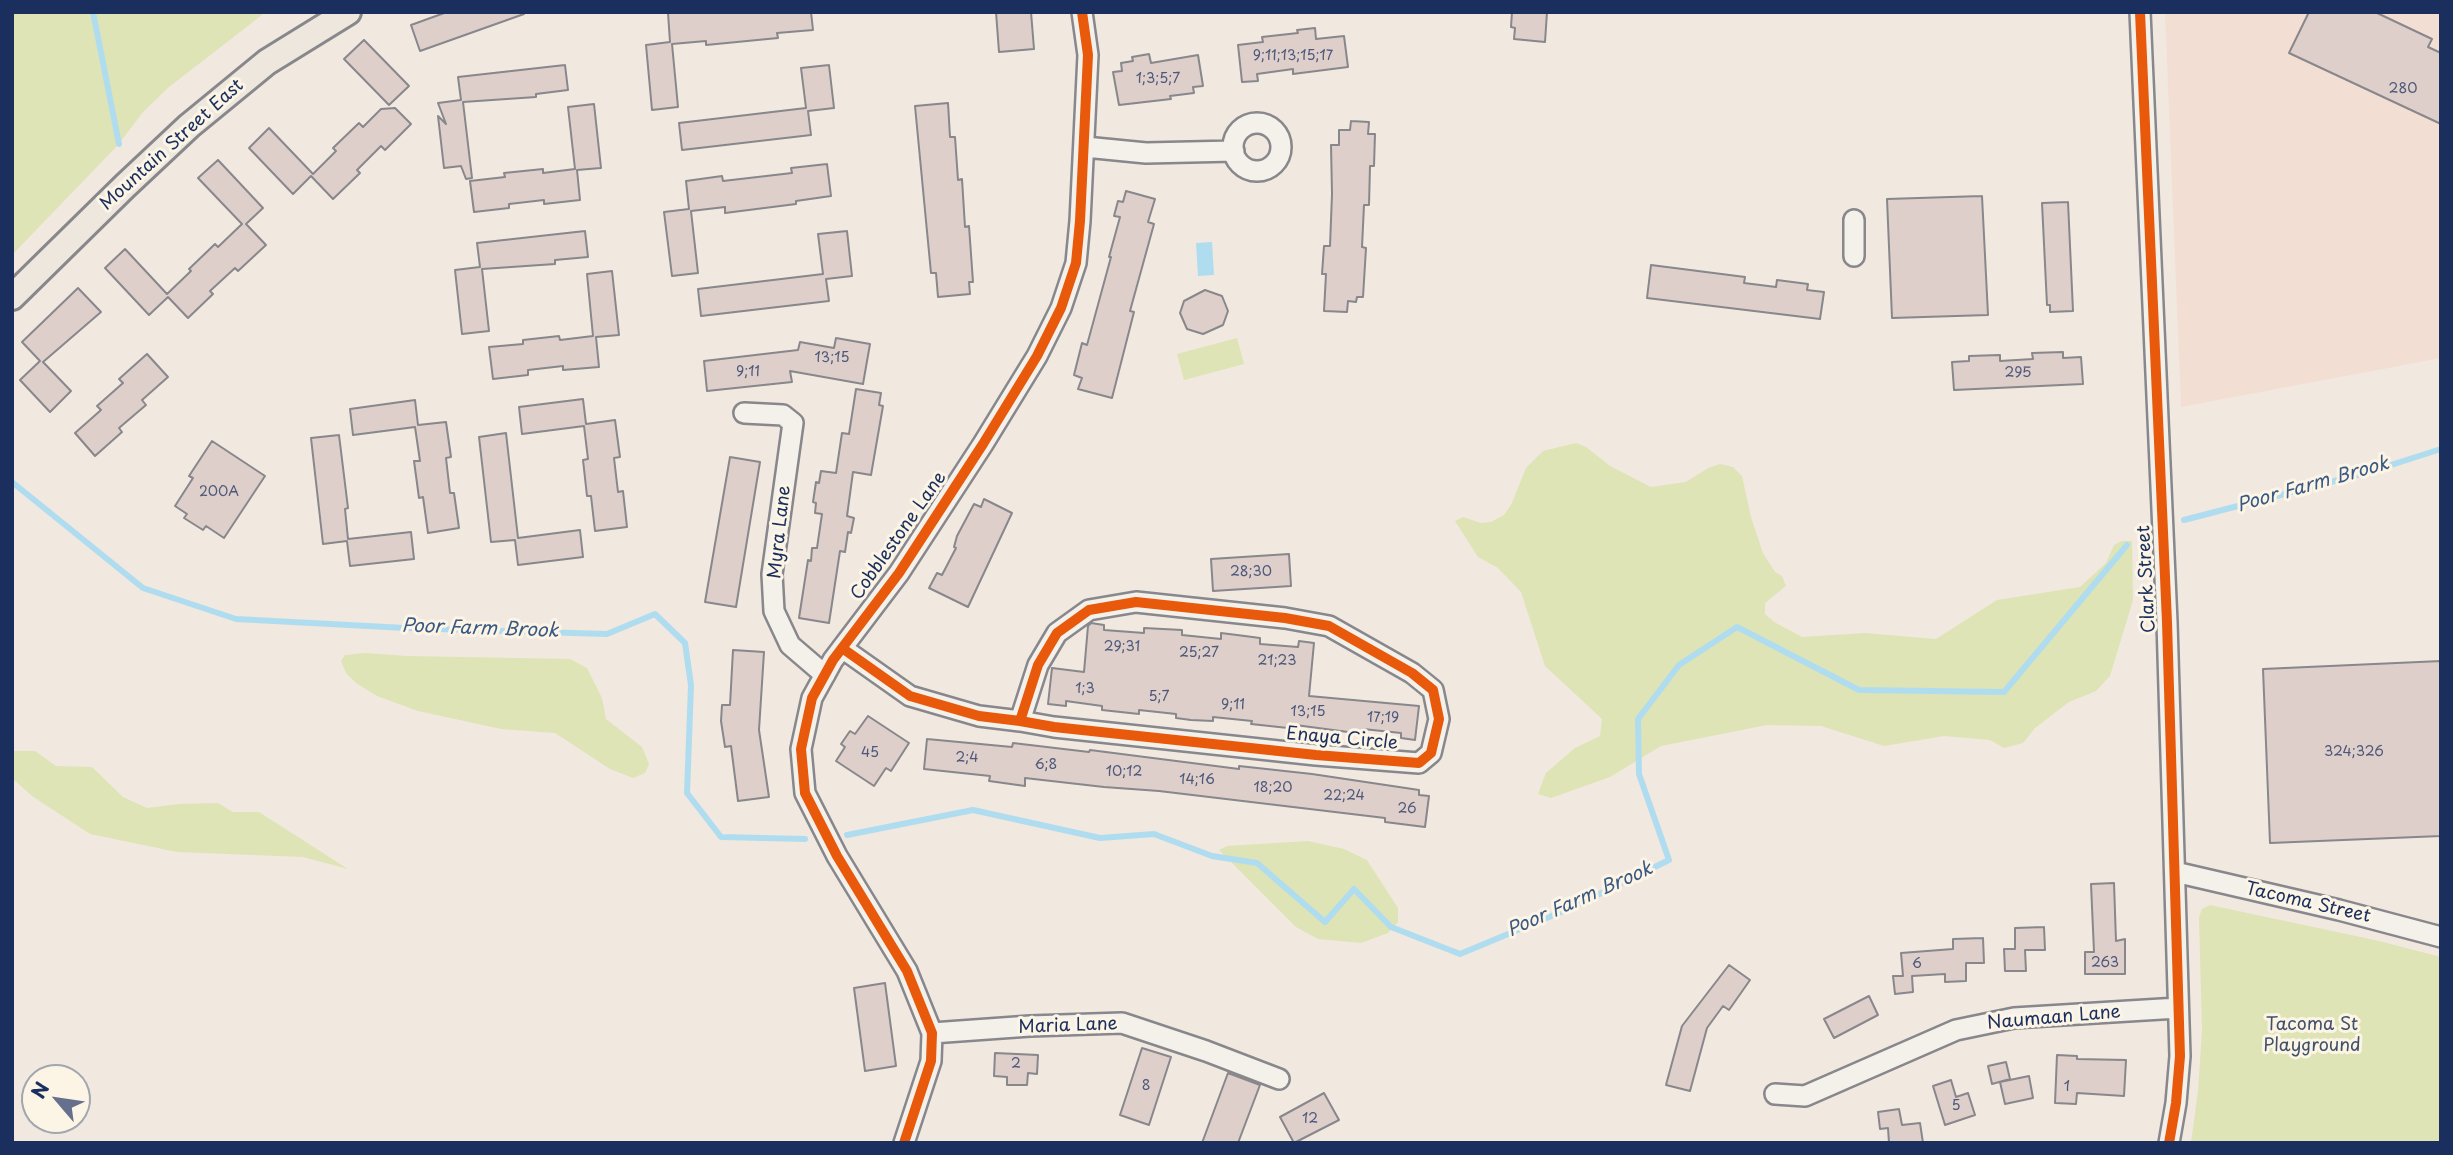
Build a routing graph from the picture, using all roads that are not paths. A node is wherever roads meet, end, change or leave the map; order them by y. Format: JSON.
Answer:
{"nodes":[{"id":1,"x":348,"y":12,"type":"edge"},
{"id":2,"x":1082,"y":12,"type":"edge"},
{"id":3,"x":2140,"y":12,"type":"edge"},
{"id":4,"x":1085,"y":147,"type":"junction"},
{"id":5,"x":1234,"y":151,"type":"dead end"},
{"id":6,"x":1854,"y":220,"type":"dead end"},
{"id":7,"x":1854,"y":256,"type":"dead end"},
{"id":8,"x":12,"y":297,"type":"edge"},
{"id":9,"x":744,"y":413,"type":"dead end"},
{"id":10,"x":842,"y":648,"type":"junction"},
{"id":11,"x":825,"y":675,"type":"junction"},
{"id":12,"x":1020,"y":720,"type":"junction"},
{"id":13,"x":2175,"y":872,"type":"junction"},
{"id":14,"x":2441,"y":936,"type":"edge"},
{"id":15,"x":2179,"y":1008,"type":"junction"},
{"id":16,"x":932,"y":1033,"type":"junction"},
{"id":17,"x":1279,"y":1079,"type":"dead end"},
{"id":18,"x":1775,"y":1094,"type":"dead end"},
{"id":19,"x":904,"y":1143,"type":"edge"},
{"id":20,"x":2169,"y":1143,"type":"edge"}],
"edges":[{"from":1,"to":8,"type":"main road","name":"Mountain Street East"},
{"from":2,"to":4,"type":"street","name":"Cobblestone Lane"},
{"from":3,"to":13,"type":"street","name":"Clark Street"},
{"from":4,"to":5,"type":"street"},
{"from":4,"to":10,"type":"street","name":"Cobblestone Lane"},
{"from":6,"to":7,"type":"street"},
{"from":9,"to":11,"type":"street","name":"Myra Lane"},
{"from":10,"to":11,"type":"street","name":"Cobblestone Lane"},
{"from":10,"to":12,"type":"street","name":"Enaya Circle"},
{"from":11,"to":16,"type":"street","name":"Cobblestone Lane"},
{"from":12,"to":12,"type":"street","name":"Enaya Circle"},
{"from":13,"to":14,"type":"street","name":"Tacoma Street"},
{"from":13,"to":15,"type":"street","name":"Clark Street"},
{"from":15,"to":18,"type":"street","name":"Naumaan Lane"},
{"from":15,"to":20,"type":"street","name":"Clark Street"},
{"from":16,"to":17,"type":"street","name":"Maria Lane"},
{"from":16,"to":19,"type":"street","name":"Cobblestone Lane"}]}
